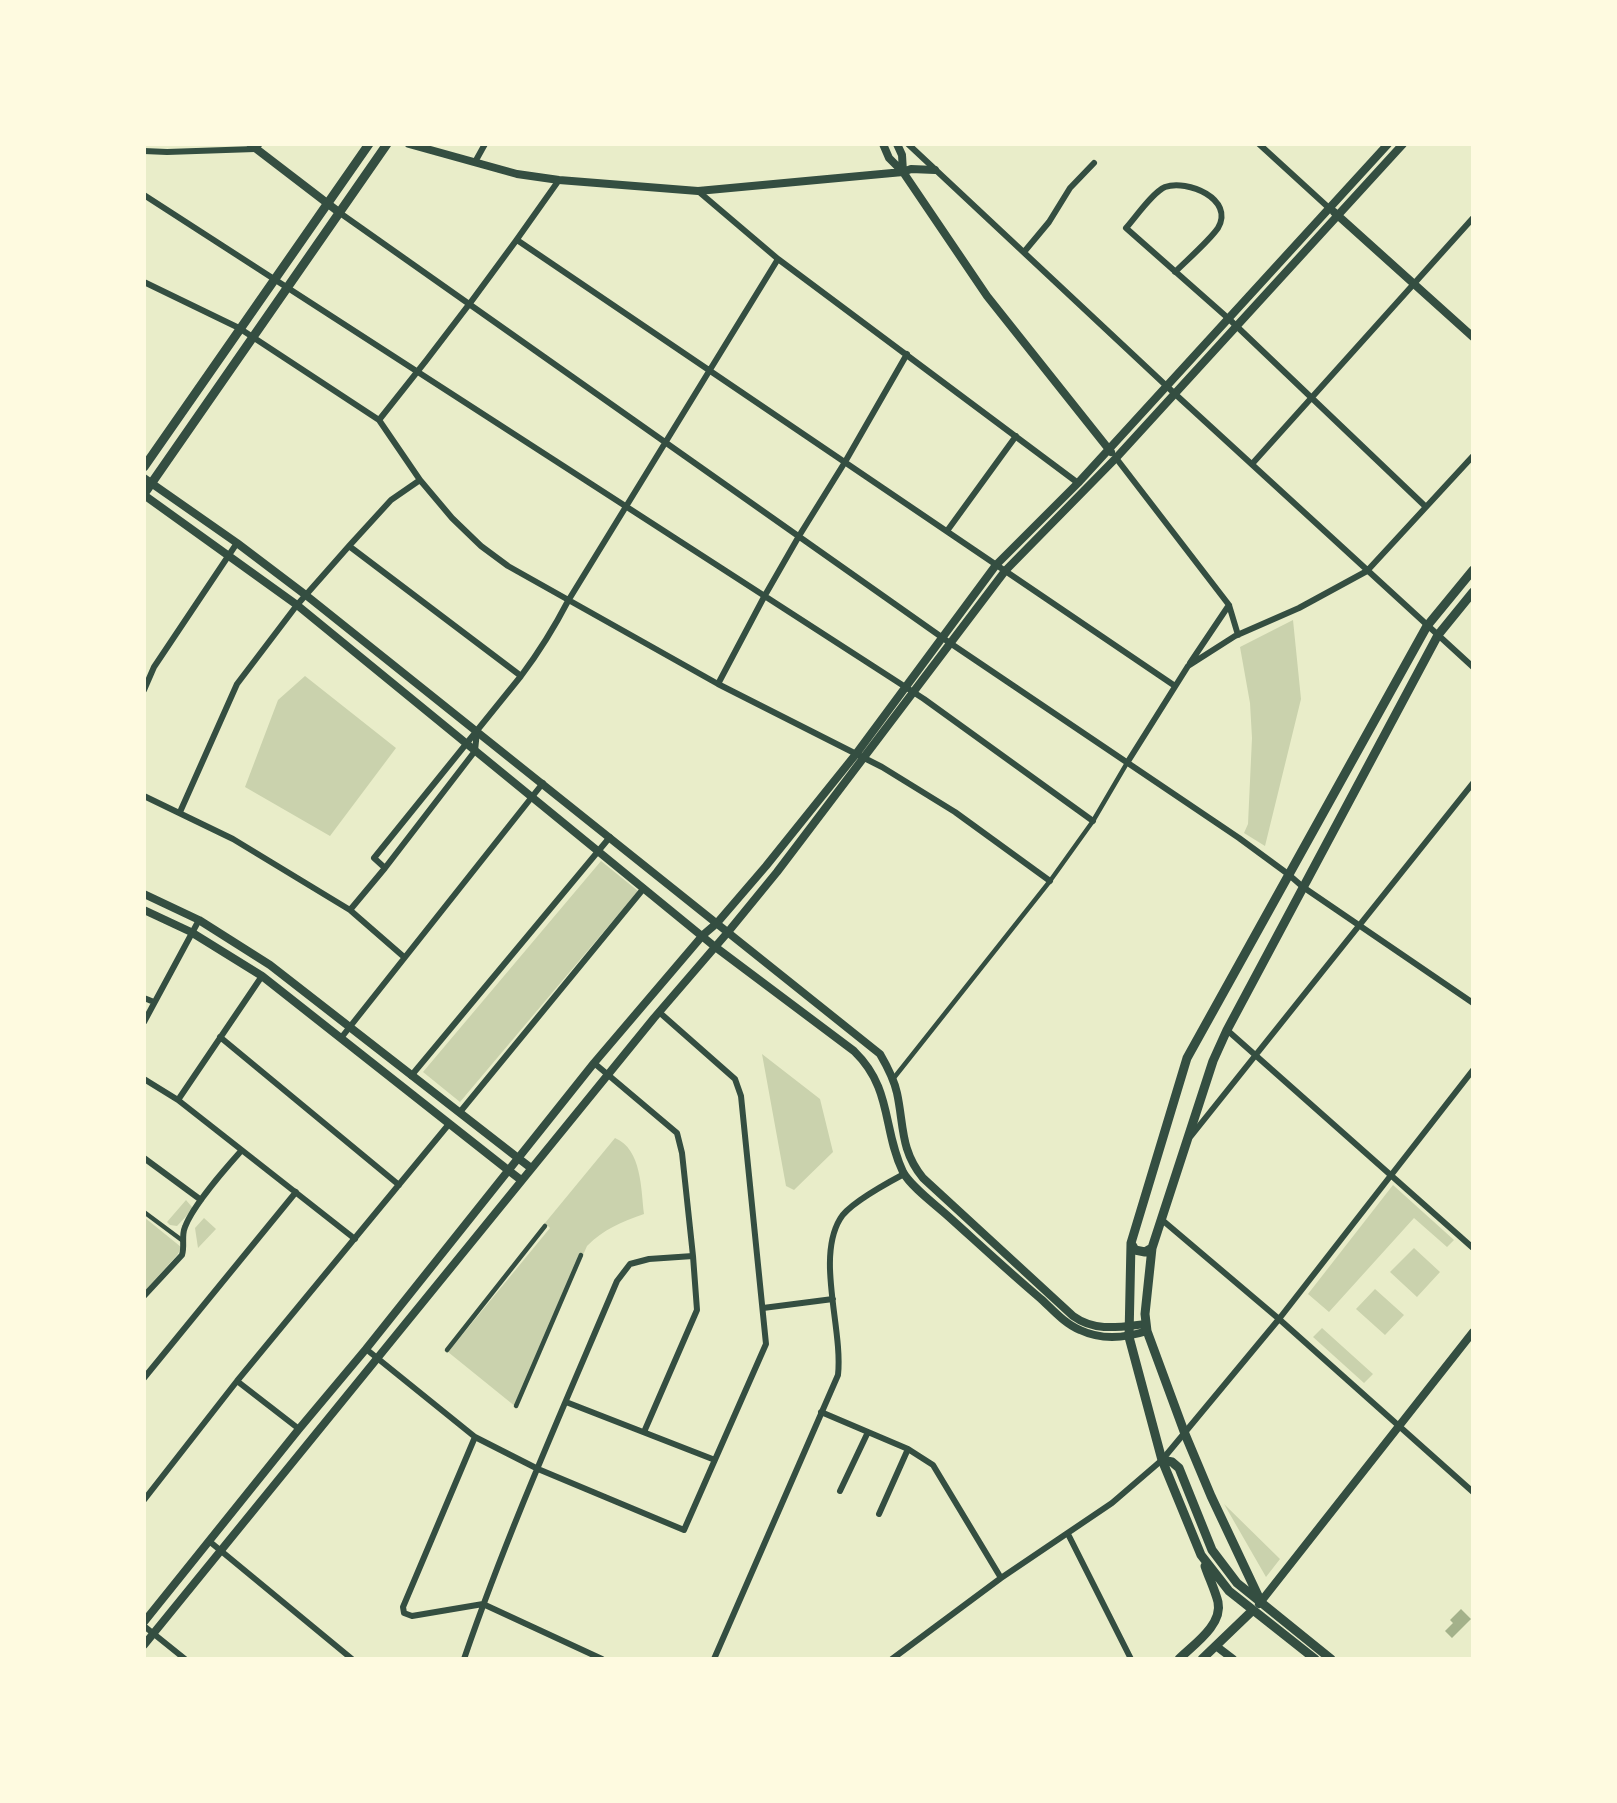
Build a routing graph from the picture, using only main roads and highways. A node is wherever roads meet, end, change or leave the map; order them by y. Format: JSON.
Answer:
{"nodes":[{"id":1,"x":369,"y":144,"type":"edge"},
{"id":2,"x":387,"y":144,"type":"edge"},
{"id":3,"x":177,"y":419,"type":"junction"},
{"id":4,"x":189,"y":427,"type":"junction"},
{"id":5,"x":144,"y":467,"type":"edge"},
{"id":6,"x":147,"y":480,"type":"edge"},
{"id":7,"x":144,"y":494,"type":"edge"},
{"id":8,"x":1473,"y":570,"type":"edge"},
{"id":9,"x":280,"y":576,"type":"junction"},
{"id":10,"x":272,"y":587,"type":"junction"},
{"id":11,"x":1473,"y":592,"type":"edge"},
{"id":12,"x":144,"y":894,"type":"edge"},
{"id":13,"x":144,"y":910,"type":"edge"},
{"id":14,"x":717,"y":923,"type":"junction"},
{"id":15,"x":728,"y":932,"type":"junction"},
{"id":16,"x":702,"y":935,"type":"junction"},
{"id":17,"x":714,"y":946,"type":"junction"},
{"id":18,"x":518,"y":1158,"type":"junction"},
{"id":19,"x":508,"y":1170,"type":"junction"},
{"id":20,"x":1131,"y":1243,"type":"junction"},
{"id":21,"x":1152,"y":1248,"type":"junction"},
{"id":22,"x":1128,"y":1326,"type":"junction"},
{"id":23,"x":1146,"y":1328,"type":"junction"},
{"id":24,"x":1129,"y":1337,"type":"junction"},
{"id":25,"x":1162,"y":1460,"type":"junction"},
{"id":26,"x":1201,"y":1555,"type":"junction"},
{"id":27,"x":1261,"y":1602,"type":"junction"},
{"id":28,"x":1253,"y":1610,"type":"junction"},
{"id":29,"x":144,"y":1624,"type":"edge"},
{"id":30,"x":144,"y":1645,"type":"edge"},
{"id":31,"x":1179,"y":1659,"type":"edge"},
{"id":32,"x":1202,"y":1659,"type":"edge"},
{"id":33,"x":1315,"y":1659,"type":"edge"},
{"id":34,"x":1331,"y":1659,"type":"edge"}],
"edges":[{"from":1,"to":3,"type":"main road"},
{"from":2,"to":4,"type":"main road"},
{"from":3,"to":4,"type":"main road"},
{"from":3,"to":5,"type":"main road"},
{"from":4,"to":6,"type":"main road"},
{"from":6,"to":7,"type":"main road"},
{"from":6,"to":9,"type":"main road"},
{"from":7,"to":10,"type":"main road"},
{"from":8,"to":20,"type":"main road"},
{"from":9,"to":10,"type":"main road"},
{"from":9,"to":14,"type":"main road"},
{"from":10,"to":16,"type":"main road"},
{"from":11,"to":21,"type":"main road"},
{"from":12,"to":18,"type":"main road"},
{"from":13,"to":19,"type":"main road"},
{"from":14,"to":15,"type":"main road"},
{"from":14,"to":16,"type":"main road"},
{"from":15,"to":17,"type":"main road"},
{"from":15,"to":22,"type":"main road"},
{"from":16,"to":17,"type":"main road"},
{"from":16,"to":18,"type":"main road"},
{"from":17,"to":24,"type":"main road"},
{"from":17,"to":30,"type":"main road"},
{"from":18,"to":19,"type":"main road"},
{"from":19,"to":29,"type":"main road"},
{"from":20,"to":21,"type":"main road"},
{"from":20,"to":22,"type":"main road"},
{"from":21,"to":23,"type":"main road"},
{"from":22,"to":23,"type":"main road"},
{"from":22,"to":24,"type":"main road"},
{"from":23,"to":24,"type":"main road"},
{"from":23,"to":27,"type":"main road"},
{"from":24,"to":25,"type":"main road"},
{"from":25,"to":26,"type":"main road"},
{"from":25,"to":27,"type":"main road"},
{"from":26,"to":28,"type":"main road"},
{"from":26,"to":31,"type":"main road"},
{"from":27,"to":34,"type":"main road"},
{"from":28,"to":32,"type":"main road"},
{"from":28,"to":33,"type":"main road"}]}
